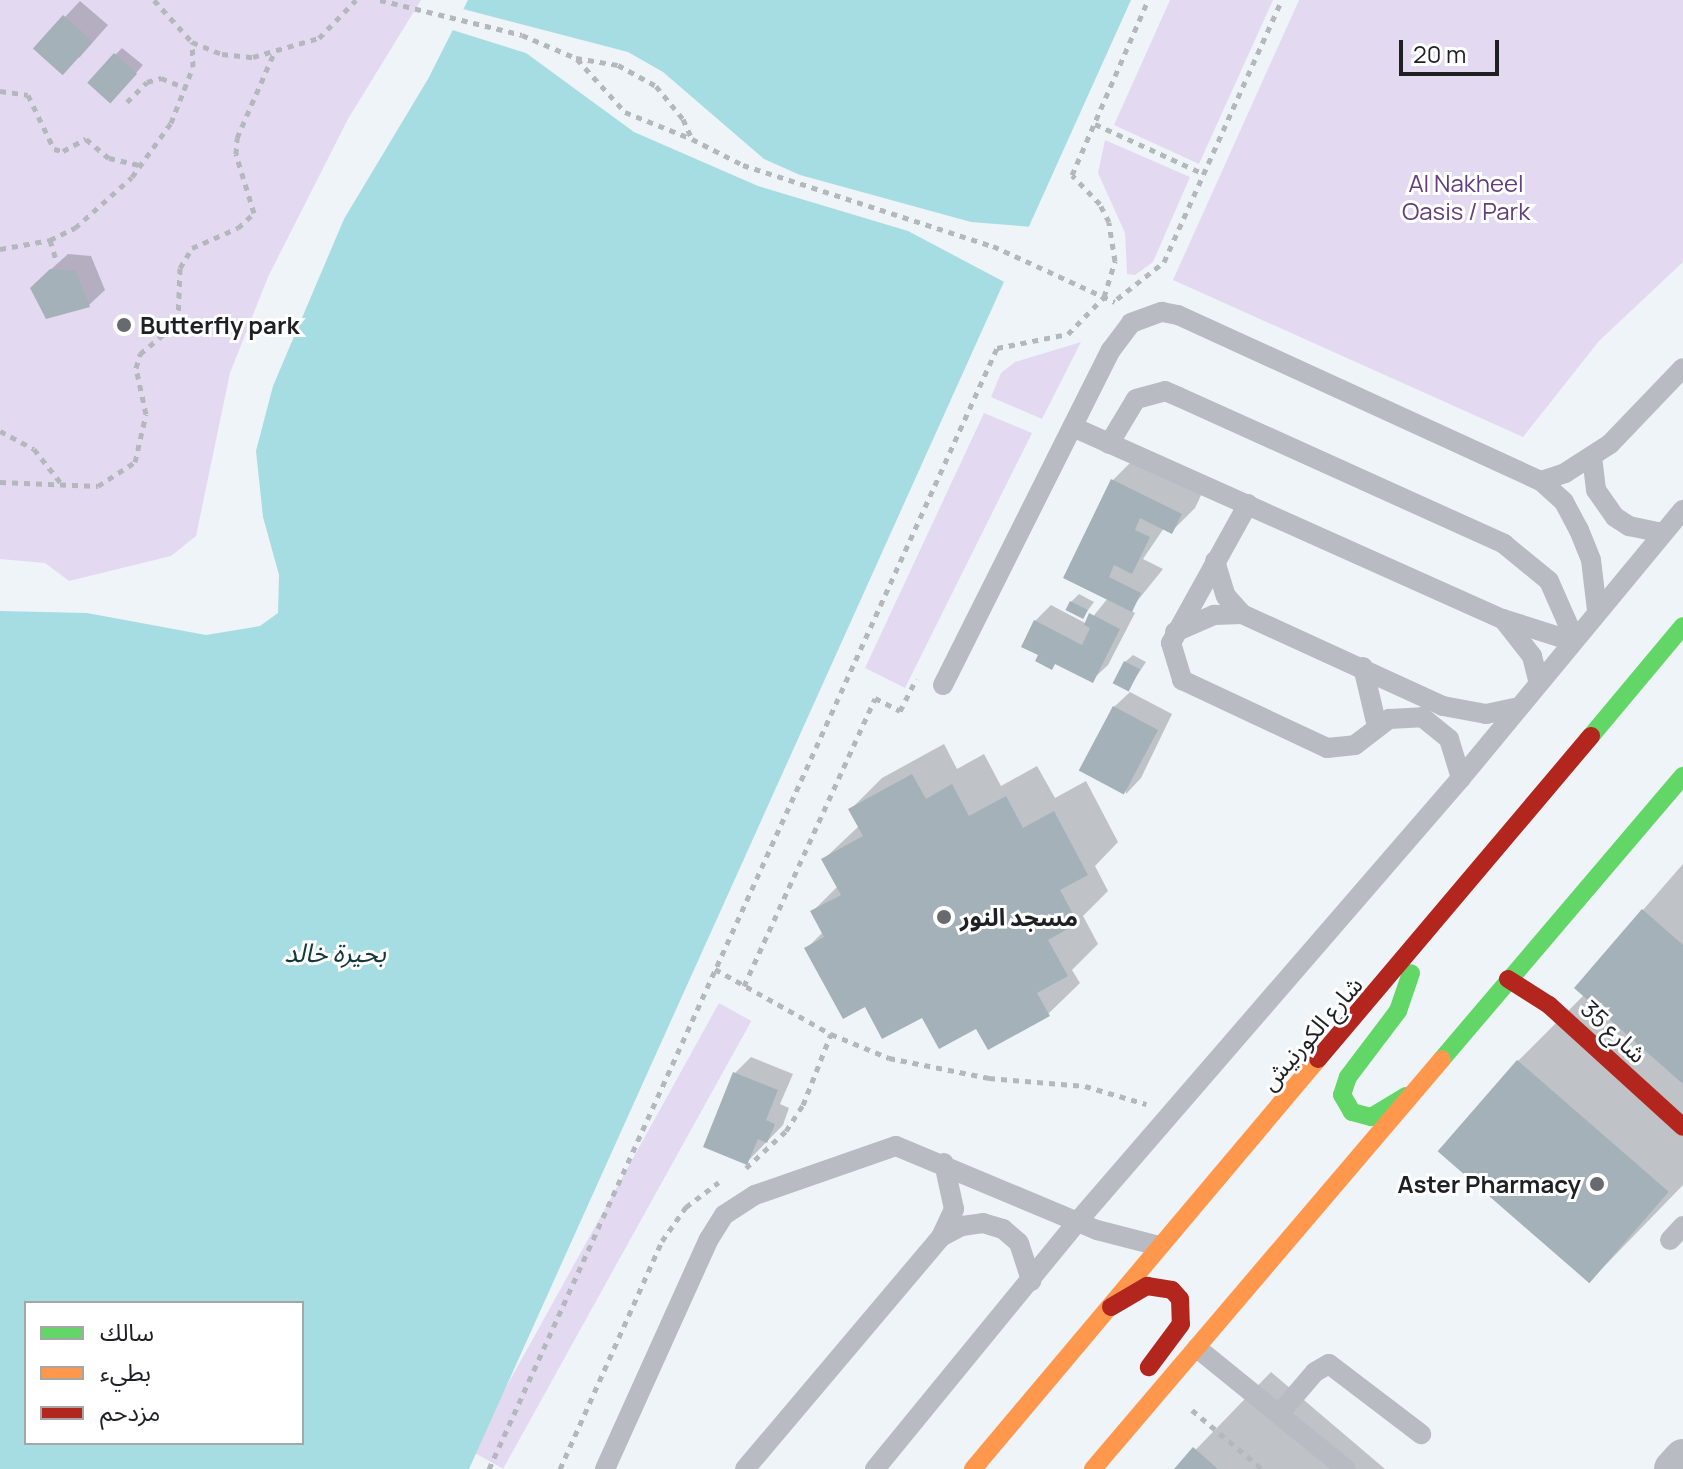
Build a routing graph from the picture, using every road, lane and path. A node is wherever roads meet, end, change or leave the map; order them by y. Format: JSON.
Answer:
{"nodes":[{"id":1,"x":154,"y":0,"type":"edge"},
{"id":2,"x":356,"y":0,"type":"edge"},
{"id":3,"x":380,"y":0,"type":"edge"},
{"id":4,"x":1148,"y":0,"type":"edge"},
{"id":5,"x":192,"y":42,"type":"junction"},
{"id":6,"x":274,"y":53,"type":"junction"},
{"id":7,"x":576,"y":58,"type":"junction"},
{"id":8,"x":186,"y":88,"type":"junction"},
{"id":9,"x":0,"y":91,"type":"edge"},
{"id":10,"x":127,"y":102,"type":"dead end"},
{"id":11,"x":1095,"y":124,"type":"junction"},
{"id":12,"x":692,"y":139,"type":"junction"},
{"id":13,"x":140,"y":165,"type":"junction"},
{"id":14,"x":1204,"y":174,"type":"dead end"},
{"id":15,"x":50,"y":240,"type":"junction"},
{"id":16,"x":0,"y":249,"type":"edge"},
{"id":17,"x":56,"y":260,"type":"dead end"},
{"id":18,"x":1104,"y":297,"type":"junction"},
{"id":19,"x":1145,"y":315,"type":"junction"},
{"id":20,"x":1683,"y":368,"type":"edge"},
{"id":21,"x":1073,"y":427,"type":"junction"},
{"id":22,"x":0,"y":431,"type":"edge"},
{"id":23,"x":1109,"y":444,"type":"junction"},
{"id":24,"x":1592,"y":457,"type":"junction"},
{"id":25,"x":1541,"y":481,"type":"junction"},
{"id":26,"x":0,"y":482,"type":"edge"},
{"id":27,"x":64,"y":488,"type":"junction"},
{"id":28,"x":1248,"y":504,"type":"junction"},
{"id":29,"x":1683,"y":510,"type":"edge"},
{"id":30,"x":1662,"y":533,"type":"junction"},
{"id":31,"x":1215,"y":561,"type":"junction"},
{"id":32,"x":1597,"y":610,"type":"junction"},
{"id":33,"x":1242,"y":614,"type":"junction"},
{"id":34,"x":1503,"y":619,"type":"junction"},
{"id":35,"x":1683,"y":626,"type":"edge"},
{"id":36,"x":1175,"y":632,"type":"junction"},
{"id":37,"x":1573,"y":639,"type":"junction"},
{"id":38,"x":1363,"y":667,"type":"junction"},
{"id":39,"x":1538,"y":680,"type":"junction"},
{"id":40,"x":943,"y":685,"type":"dead end"},
{"id":41,"x":1426,"y":708,"type":"junction"},
{"id":42,"x":1515,"y":708,"type":"junction"},
{"id":43,"x":1377,"y":726,"type":"junction"},
{"id":44,"x":1683,"y":776,"type":"edge"},
{"id":45,"x":1461,"y":778,"type":"junction"},
{"id":46,"x":1413,"y":951,"type":"junction"},
{"id":47,"x":715,"y":969,"type":"junction"},
{"id":48,"x":1508,"y":979,"type":"junction"},
{"id":49,"x":1420,"y":1084,"type":"junction"},
{"id":50,"x":1172,"y":1116,"type":"junction"},
{"id":51,"x":1683,"y":1127,"type":"edge"},
{"id":52,"x":944,"y":1163,"type":"junction"},
{"id":53,"x":1078,"y":1221,"type":"junction"},
{"id":54,"x":941,"y":1237,"type":"junction"},
{"id":55,"x":1159,"y":1246,"type":"junction"},
{"id":56,"x":1031,"y":1281,"type":"junction"},
{"id":57,"x":1108,"y":1309,"type":"junction"},
{"id":58,"x":1197,"y":1348,"type":"junction"},
{"id":59,"x":1164,"y":1386,"type":"junction"},
{"id":60,"x":1279,"y":1414,"type":"junction"},
{"id":61,"x":1421,"y":1434,"type":"dead end"},
{"id":62,"x":1116,"y":1441,"type":"junction"},
{"id":63,"x":1683,"y":1458,"type":"edge"},
{"id":64,"x":489,"y":1469,"type":"edge"},
{"id":65,"x":605,"y":1469,"type":"edge"},
{"id":66,"x":745,"y":1469,"type":"edge"},
{"id":67,"x":875,"y":1469,"type":"edge"},
{"id":68,"x":973,"y":1469,"type":"edge"},
{"id":69,"x":1093,"y":1469,"type":"edge"},
{"id":70,"x":1262,"y":1469,"type":"edge"},
{"id":71,"x":1346,"y":1469,"type":"edge"},
{"id":72,"x":1673,"y":1469,"type":"edge"}],
"edges":[{"from":1,"to":5,"type":"path"},
{"from":2,"to":6,"type":"path"},
{"from":3,"to":7,"type":"path"},
{"from":4,"to":11,"type":"path"},
{"from":5,"to":6,"type":"path"},
{"from":5,"to":8,"type":"path"},
{"from":6,"to":27,"type":"path"},
{"from":7,"to":12,"type":"path"},
{"from":7,"to":12,"type":"path"},
{"from":8,"to":10,"type":"path"},
{"from":8,"to":13,"type":"path"},
{"from":9,"to":13,"type":"path"},
{"from":11,"to":14,"type":"path"},
{"from":11,"to":18,"type":"path"},
{"from":12,"to":18,"type":"path"},
{"from":13,"to":15,"type":"path"},
{"from":15,"to":16,"type":"path"},
{"from":15,"to":17,"type":"path"},
{"from":18,"to":19,"type":"path"},
{"from":18,"to":47,"type":"path"},
{"from":19,"to":21,"type":"lane"},
{"from":19,"to":25,"type":"lane"},
{"from":20,"to":24,"type":"lane"},
{"from":21,"to":23,"type":"lane"},
{"from":21,"to":40,"type":"lane"},
{"from":22,"to":27,"type":"path"},
{"from":23,"to":28,"type":"lane"},
{"from":23,"to":37,"type":"lane"},
{"from":24,"to":25,"type":"lane"},
{"from":24,"to":30,"type":"lane"},
{"from":25,"to":32,"type":"lane"},
{"from":26,"to":27,"type":"path"},
{"from":28,"to":31,"type":"lane"},
{"from":28,"to":34,"type":"lane"},
{"from":29,"to":30,"type":"lane"},
{"from":30,"to":32,"type":"lane"},
{"from":31,"to":33,"type":"lane"},
{"from":31,"to":36,"type":"lane"},
{"from":32,"to":37,"type":"lane"},
{"from":33,"to":36,"type":"lane"},
{"from":33,"to":38,"type":"lane"},
{"from":34,"to":37,"type":"lane"},
{"from":34,"to":39,"type":"lane"},
{"from":35,"to":46,"type":"main road","name":"شارع الكورنيش"},
{"from":36,"to":43,"type":"lane"},
{"from":37,"to":39,"type":"lane"},
{"from":38,"to":41,"type":"lane"},
{"from":38,"to":43,"type":"lane"},
{"from":39,"to":42,"type":"lane"},
{"from":41,"to":42,"type":"lane"},
{"from":41,"to":43,"type":"lane"},
{"from":41,"to":45,"type":"lane"},
{"from":42,"to":45,"type":"lane"},
{"from":44,"to":48,"type":"main road"},
{"from":45,"to":50,"type":"lane"},
{"from":46,"to":49,"type":"main road"},
{"from":46,"to":55,"type":"main road","name":"شارع الكورنيش"},
{"from":47,"to":50,"type":"path"},
{"from":47,"to":64,"type":"path"},
{"from":48,"to":49,"type":"main road"},
{"from":48,"to":51,"type":"main road","name":"شارع 35"},
{"from":49,"to":58,"type":"main road"},
{"from":50,"to":53,"type":"lane"},
{"from":52,"to":53,"type":"lane"},
{"from":52,"to":54,"type":"lane"},
{"from":52,"to":65,"type":"lane"},
{"from":53,"to":55,"type":"lane"},
{"from":53,"to":56,"type":"lane"},
{"from":54,"to":56,"type":"lane"},
{"from":54,"to":66,"type":"lane"},
{"from":55,"to":57,"type":"main road","name":"شارع الكورنيش"},
{"from":56,"to":67,"type":"lane"},
{"from":57,"to":62,"type":"main road"},
{"from":57,"to":68,"type":"main road","name":"شارع الكورنيش"},
{"from":58,"to":59,"type":"main road"},
{"from":58,"to":60,"type":"lane"},
{"from":59,"to":62,"type":"main road"},
{"from":59,"to":70,"type":"path"},
{"from":60,"to":61,"type":"lane"},
{"from":60,"to":71,"type":"lane"},
{"from":62,"to":69,"type":"main road"},
{"from":63,"to":72,"type":"street"}]}
